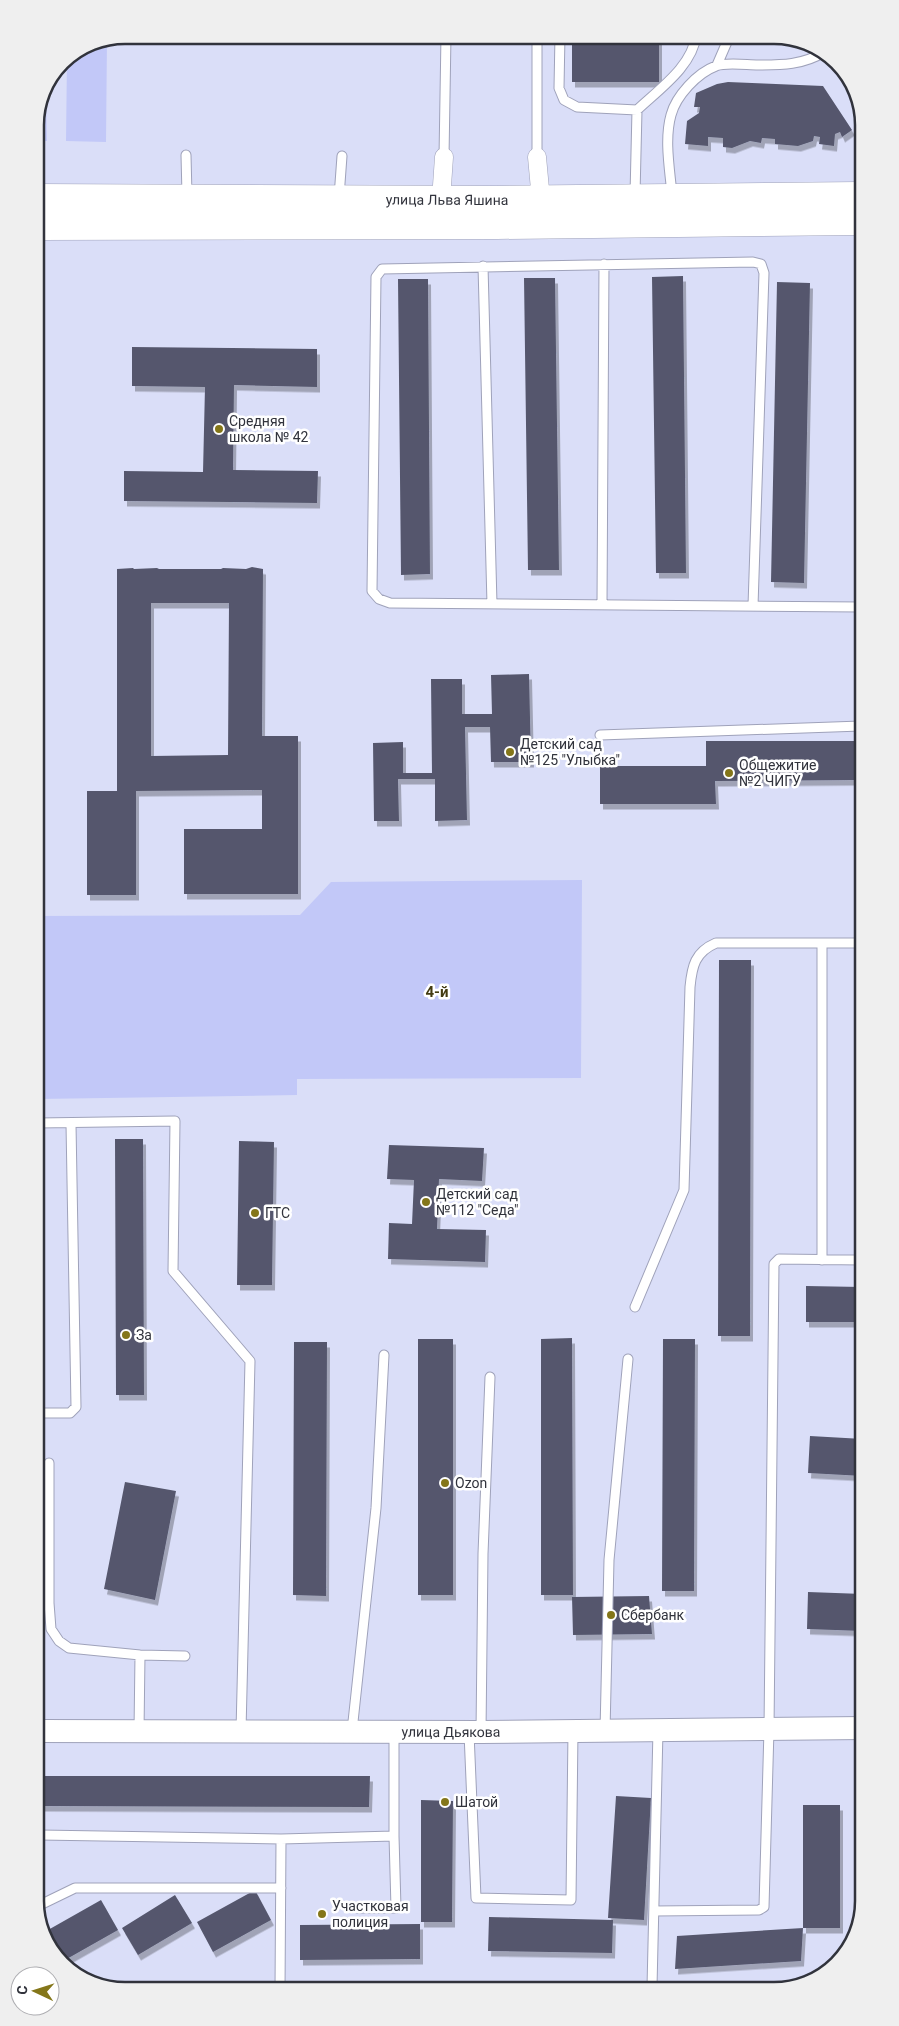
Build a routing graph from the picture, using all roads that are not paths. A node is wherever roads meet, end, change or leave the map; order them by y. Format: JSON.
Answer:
{"nodes":[{"id":1,"x":446,"y":44,"type":"edge"},
{"id":2,"x":537,"y":44,"type":"edge"},
{"id":3,"x":560,"y":44,"type":"edge"},
{"id":4,"x":694,"y":44,"type":"edge"},
{"id":5,"x":726,"y":44,"type":"edge"},
{"id":6,"x":817,"y":56,"type":"edge"},
{"id":7,"x":717,"y":65,"type":"junction"},
{"id":8,"x":637,"y":110,"type":"junction"},
{"id":9,"x":186,"y":155,"type":"dead end"},
{"id":10,"x":342,"y":156,"type":"dead end"},
{"id":11,"x":444,"y":157,"type":"joint"},
{"id":12,"x":537,"y":157,"type":"joint"},
{"id":13,"x":855,"y":196,"type":"edge"},
{"id":14,"x":44,"y":198,"type":"edge"},
{"id":15,"x":187,"y":198,"type":"junction"},
{"id":16,"x":635,"y":198,"type":"junction"},
{"id":17,"x":339,"y":199,"type":"junction"},
{"id":18,"x":440,"y":200,"type":"junction"},
{"id":19,"x":541,"y":200,"type":"junction"},
{"id":20,"x":672,"y":211,"type":"junction"},
{"id":21,"x":855,"y":221,"type":"edge"},
{"id":22,"x":44,"y":226,"type":"edge"},
{"id":23,"x":604,"y":264,"type":"junction"},
{"id":24,"x":484,"y":266,"type":"junction"},
{"id":25,"x":492,"y":604,"type":"junction"},
{"id":26,"x":602,"y":605,"type":"junction"},
{"id":27,"x":754,"y":606,"type":"junction"},
{"id":28,"x":855,"y":607,"type":"edge"},
{"id":29,"x":855,"y":726,"type":"edge"},
{"id":30,"x":600,"y":735,"type":"dead end"},
{"id":31,"x":855,"y":943,"type":"edge"},
{"id":32,"x":822,"y":944,"type":"junction"},
{"id":33,"x":44,"y":1123,"type":"edge"},
{"id":34,"x":71,"y":1124,"type":"junction"},
{"id":35,"x":822,"y":1260,"type":"junction"},
{"id":36,"x":855,"y":1260,"type":"edge"},
{"id":37,"x":635,"y":1307,"type":"dead end"},
{"id":38,"x":384,"y":1354,"type":"dead end"},
{"id":39,"x":628,"y":1359,"type":"dead end"},
{"id":40,"x":490,"y":1377,"type":"dead end"},
{"id":41,"x":44,"y":1413,"type":"edge"},
{"id":42,"x":49,"y":1463,"type":"dead end"},
{"id":43,"x":140,"y":1655,"type":"junction"},
{"id":44,"x":185,"y":1656,"type":"dead end"},
{"id":45,"x":855,"y":1728,"type":"edge"},
{"id":46,"x":769,"y":1729,"type":"junction"},
{"id":47,"x":658,"y":1730,"type":"junction"},
{"id":48,"x":44,"y":1731,"type":"edge"},
{"id":49,"x":138,"y":1731,"type":"junction"},
{"id":50,"x":241,"y":1731,"type":"junction"},
{"id":51,"x":352,"y":1731,"type":"junction"},
{"id":52,"x":394,"y":1731,"type":"junction"},
{"id":53,"x":573,"y":1731,"type":"junction"},
{"id":54,"x":605,"y":1731,"type":"junction"},
{"id":55,"x":475,"y":1732,"type":"junction"},
{"id":56,"x":44,"y":1835,"type":"edge"},
{"id":57,"x":394,"y":1836,"type":"junction"},
{"id":58,"x":281,"y":1839,"type":"junction"},
{"id":59,"x":281,"y":1888,"type":"junction"},
{"id":60,"x":44,"y":1903,"type":"edge"},
{"id":61,"x":358,"y":1908,"type":"dead end"},
{"id":62,"x":654,"y":1911,"type":"junction"},
{"id":63,"x":280,"y":1982,"type":"edge"},
{"id":64,"x":652,"y":1982,"type":"edge"}],
"edges":[{"from":1,"to":11,"type":"lane"},
{"from":2,"to":12,"type":"lane"},
{"from":3,"to":8,"type":"lane"},
{"from":4,"to":8,"type":"lane"},
{"from":5,"to":7,"type":"lane"},
{"from":6,"to":7,"type":"lane"},
{"from":7,"to":20,"type":"lane"},
{"from":8,"to":16,"type":"lane"},
{"from":9,"to":15,"type":"lane"},
{"from":10,"to":17,"type":"lane"},
{"from":11,"to":18,"type":"street"},
{"from":12,"to":19,"type":"street"},
{"from":13,"to":20,"type":"main road","name":"улица Льва Яшина"},
{"from":14,"to":15,"type":"main road","name":"улица Льва Яшина"},
{"from":15,"to":17,"type":"main road","name":"улица Льва Яшина"},
{"from":16,"to":19,"type":"main road","name":"улица Льва Яшина"},
{"from":16,"to":20,"type":"main road","name":"улица Льва Яшина"},
{"from":17,"to":18,"type":"main road","name":"улица Льва Яшина"},
{"from":18,"to":19,"type":"main road","name":"улица Льва Яшина"},
{"from":20,"to":21,"type":"main road","name":"улица Льва Яшина"},
{"from":20,"to":22,"type":"main road","name":"улица Льва Яшина"},
{"from":23,"to":24,"type":"lane"},
{"from":23,"to":26,"type":"lane"},
{"from":23,"to":27,"type":"lane"},
{"from":24,"to":25,"type":"lane"},
{"from":24,"to":25,"type":"lane"},
{"from":25,"to":26,"type":"lane"},
{"from":26,"to":27,"type":"lane"},
{"from":27,"to":28,"type":"lane"},
{"from":29,"to":30,"type":"lane"},
{"from":31,"to":32,"type":"lane"},
{"from":32,"to":35,"type":"lane"},
{"from":32,"to":37,"type":"lane"},
{"from":33,"to":34,"type":"lane"},
{"from":34,"to":41,"type":"lane"},
{"from":34,"to":50,"type":"lane"},
{"from":35,"to":36,"type":"lane"},
{"from":35,"to":46,"type":"lane"},
{"from":38,"to":51,"type":"lane"},
{"from":39,"to":54,"type":"lane"},
{"from":40,"to":55,"type":"lane"},
{"from":42,"to":43,"type":"lane"},
{"from":43,"to":44,"type":"lane"},
{"from":43,"to":49,"type":"lane"},
{"from":45,"to":46,"type":"street","name":"улица Дьякова"},
{"from":46,"to":47,"type":"street","name":"улица Дьякова"},
{"from":46,"to":62,"type":"lane"},
{"from":47,"to":54,"type":"street","name":"улица Дьякова"},
{"from":47,"to":62,"type":"lane"},
{"from":48,"to":49,"type":"street","name":"улица Дьякова"},
{"from":49,"to":50,"type":"street","name":"улица Дьякова"},
{"from":50,"to":51,"type":"street","name":"улица Дьякова"},
{"from":51,"to":52,"type":"street","name":"улица Дьякова"},
{"from":52,"to":55,"type":"street","name":"улица Дьякова"},
{"from":52,"to":57,"type":"lane"},
{"from":53,"to":54,"type":"street","name":"улица Дьякова"},
{"from":53,"to":55,"type":"street","name":"улица Дьякова"},
{"from":53,"to":55,"type":"lane"},
{"from":56,"to":58,"type":"lane"},
{"from":57,"to":58,"type":"lane"},
{"from":57,"to":61,"type":"lane"},
{"from":58,"to":59,"type":"lane"},
{"from":59,"to":60,"type":"lane"},
{"from":59,"to":63,"type":"lane"},
{"from":62,"to":64,"type":"lane"}]}
